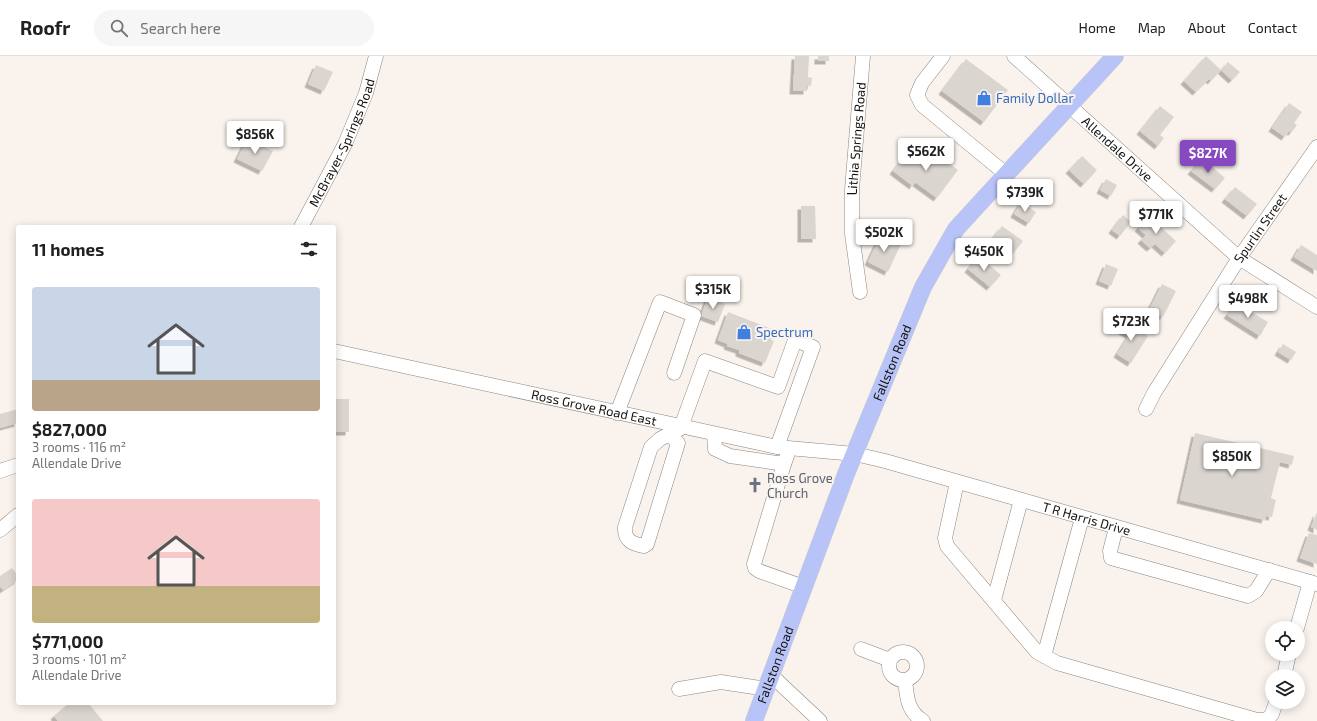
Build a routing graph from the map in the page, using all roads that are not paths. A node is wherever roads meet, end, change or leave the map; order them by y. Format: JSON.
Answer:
{"nodes":[{"id":1,"x":376,"y":56,"type":"edge"},
{"id":2,"x":863,"y":56,"type":"edge"},
{"id":3,"x":943,"y":56,"type":"edge"},
{"id":4,"x":1014,"y":56,"type":"edge"},
{"id":5,"x":1115,"y":56,"type":"edge"},
{"id":6,"x":1069,"y":106,"type":"junction"},
{"id":7,"x":1317,"y":147,"type":"edge"},
{"id":8,"x":1006,"y":174,"type":"junction"},
{"id":9,"x":302,"y":225,"type":"edge"},
{"id":10,"x":1239,"y":258,"type":"junction"},
{"id":11,"x":860,"y":292,"type":"dead end"},
{"id":12,"x":1317,"y":307,"type":"edge"},
{"id":13,"x":336,"y":351,"type":"edge"},
{"id":14,"x":674,"y":373,"type":"dead end"},
{"id":15,"x":778,"y":387,"type":"junction"},
{"id":16,"x":796,"y":394,"type":"junction"},
{"id":17,"x":1146,"y":409,"type":"dead end"},
{"id":18,"x":616,"y":413,"type":"junction"},
{"id":19,"x":678,"y":433,"type":"junction"},
{"id":20,"x":714,"y":434,"type":"junction"},
{"id":21,"x":783,"y":448,"type":"junction"},
{"id":22,"x":855,"y":454,"type":"junction"},
{"id":23,"x":784,"y":464,"type":"junction"},
{"id":24,"x":16,"y":466,"type":"edge"},
{"id":25,"x":0,"y":471,"type":"edge"},
{"id":26,"x":957,"y":482,"type":"junction"},
{"id":27,"x":1021,"y":500,"type":"junction"},
{"id":28,"x":16,"y":517,"type":"edge"},
{"id":29,"x":1082,"y":518,"type":"junction"},
{"id":30,"x":1116,"y":528,"type":"junction"},
{"id":31,"x":0,"y":530,"type":"edge"},
{"id":32,"x":1269,"y":570,"type":"junction"},
{"id":33,"x":1314,"y":583,"type":"edge"},
{"id":34,"x":804,"y":587,"type":"junction"},
{"id":35,"x":994,"y":600,"type":"junction"},
{"id":36,"x":1300,"y":621,"type":"edge"},
{"id":37,"x":861,"y":649,"type":"dead end"},
{"id":38,"x":1044,"y":656,"type":"junction"},
{"id":39,"x":890,"y":660,"type":"junction"},
{"id":40,"x":904,"y":680,"type":"junction"},
{"id":41,"x":768,"y":682,"type":"junction"},
{"id":42,"x":679,"y":690,"type":"dead end"},
{"id":43,"x":1274,"y":709,"type":"edge"},
{"id":44,"x":909,"y":714,"type":"edge"},
{"id":45,"x":754,"y":721,"type":"edge"},
{"id":46,"x":820,"y":721,"type":"edge"},
{"id":47,"x":923,"y":721,"type":"edge"}],
"edges":[{"from":1,"to":9,"type":"street","name":"McBrayer-Springs Road"},
{"from":2,"to":11,"type":"street","name":"Lithia Springs Road"},
{"from":3,"to":8,"type":"street"},
{"from":4,"to":6,"type":"street"},
{"from":5,"to":6,"type":"main road","name":"Fallston Road"},
{"from":6,"to":8,"type":"main road","name":"Fallston Road"},
{"from":6,"to":10,"type":"street","name":"Allendale Drive"},
{"from":7,"to":10,"type":"street","name":"Spurlin Street"},
{"from":8,"to":22,"type":"main road","name":"Fallston Road"},
{"from":10,"to":12,"type":"street","name":"Allendale Drive"},
{"from":10,"to":17,"type":"street","name":"Spurlin Street"},
{"from":13,"to":18,"type":"street","name":"Ross Grove Road East"},
{"from":14,"to":18,"type":"street"},
{"from":15,"to":16,"type":"street"},
{"from":15,"to":16,"type":"street"},
{"from":15,"to":19,"type":"street"},
{"from":16,"to":21,"type":"street"},
{"from":18,"to":19,"type":"street","name":"Ross Grove Road East"},
{"from":19,"to":19,"type":"street"},
{"from":19,"to":20,"type":"street","name":"Ross Grove Road East"},
{"from":20,"to":21,"type":"street","name":"Ross Grove Road East"},
{"from":20,"to":23,"type":"street"},
{"from":21,"to":22,"type":"street","name":"Ross Grove Road East"},
{"from":21,"to":23,"type":"street"},
{"from":22,"to":26,"type":"street","name":"T R Harris Drive"},
{"from":22,"to":34,"type":"main road","name":"Fallston Road"},
{"from":23,"to":34,"type":"street"},
{"from":24,"to":25,"type":"street"},
{"from":26,"to":27,"type":"street","name":"T R Harris Drive"},
{"from":26,"to":35,"type":"street"},
{"from":27,"to":29,"type":"street","name":"T R Harris Drive"},
{"from":27,"to":35,"type":"street"},
{"from":28,"to":31,"type":"street"},
{"from":29,"to":30,"type":"street","name":"T R Harris Drive"},
{"from":29,"to":38,"type":"street"},
{"from":30,"to":32,"type":"street","name":"T R Harris Drive"},
{"from":30,"to":32,"type":"street"},
{"from":32,"to":33,"type":"street","name":"T R Harris Drive"},
{"from":33,"to":36,"type":"street"},
{"from":34,"to":41,"type":"main road","name":"Fallston Road"},
{"from":35,"to":38,"type":"street"},
{"from":37,"to":39,"type":"street"},
{"from":38,"to":43,"type":"street"},
{"from":39,"to":40,"type":"street"},
{"from":39,"to":40,"type":"street"},
{"from":40,"to":44,"type":"street"},
{"from":41,"to":42,"type":"street"},
{"from":41,"to":45,"type":"main road","name":"Fallston Road"},
{"from":41,"to":46,"type":"street"},
{"from":44,"to":47,"type":"street"}]}
